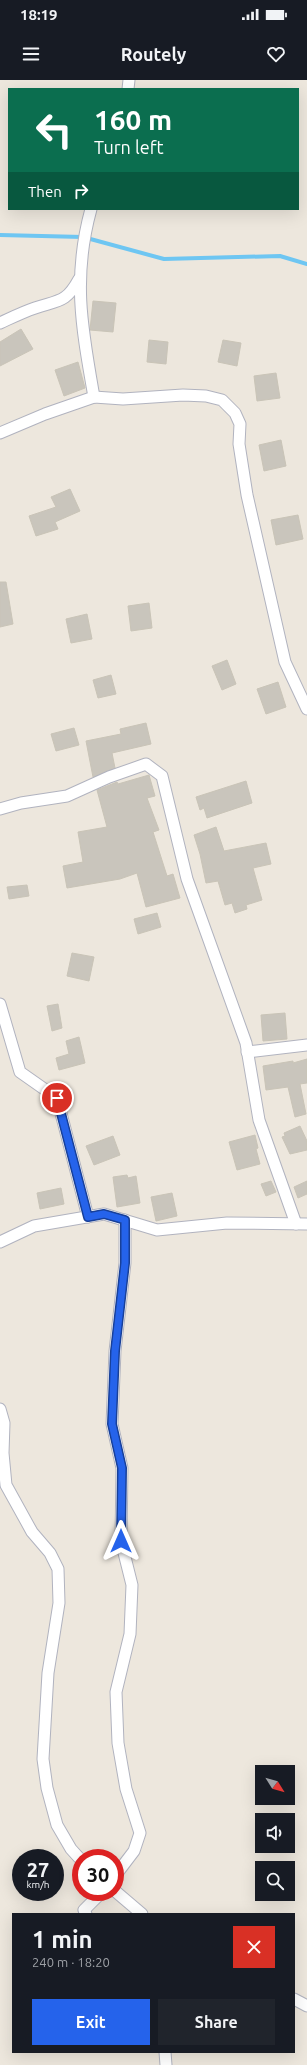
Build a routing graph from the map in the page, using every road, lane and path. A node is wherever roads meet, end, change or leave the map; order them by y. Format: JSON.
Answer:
{"nodes":[{"id":1,"x":91,"y":210,"type":"edge"},
{"id":2,"x":79,"y":278,"type":"junction"},
{"id":3,"x":0,"y":323,"type":"edge"},
{"id":4,"x":94,"y":398,"type":"junction"},
{"id":5,"x":0,"y":434,"type":"edge"},
{"id":6,"x":307,"y":709,"type":"edge"},
{"id":7,"x":0,"y":809,"type":"edge"},
{"id":8,"x":0,"y":1004,"type":"edge"},
{"id":9,"x":307,"y":1045,"type":"edge"},
{"id":10,"x":247,"y":1052,"type":"junction"},
{"id":11,"x":88,"y":1217,"type":"junction"},
{"id":12,"x":125,"y":1220,"type":"junction"},
{"id":13,"x":301,"y":1224,"type":"edge"},
{"id":14,"x":0,"y":1242,"type":"edge"},
{"id":15,"x":0,"y":1409,"type":"edge"},
{"id":16,"x":72,"y":1850,"type":"edge"},
{"id":17,"x":124,"y":1864,"type":"edge"},
{"id":18,"x":124,"y":1899,"type":"edge"},
{"id":19,"x":93,"y":1901,"type":"edge"},
{"id":20,"x":86,"y":1913,"type":"edge"},
{"id":21,"x":141,"y":1913,"type":"edge"},
{"id":22,"x":295,"y":2000,"type":"edge"},
{"id":23,"x":307,"y":2006,"type":"edge"},
{"id":24,"x":165,"y":2053,"type":"edge"},
{"id":25,"x":166,"y":2065,"type":"edge"}],
"edges":[{"from":1,"to":2,"type":"street"},
{"from":2,"to":3,"type":"street"},
{"from":2,"to":4,"type":"street"},
{"from":4,"to":5,"type":"street"},
{"from":4,"to":6,"type":"street"},
{"from":7,"to":10,"type":"street"},
{"from":8,"to":11,"type":"street"},
{"from":9,"to":10,"type":"street"},
{"from":10,"to":13,"type":"street"},
{"from":11,"to":12,"type":"street"},
{"from":11,"to":14,"type":"street"},
{"from":12,"to":13,"type":"street"},
{"from":12,"to":17,"type":"street"},
{"from":15,"to":16,"type":"street"},
{"from":18,"to":21,"type":"street"},
{"from":19,"to":20,"type":"street"},
{"from":22,"to":23,"type":"street"},
{"from":24,"to":25,"type":"street"}]}
